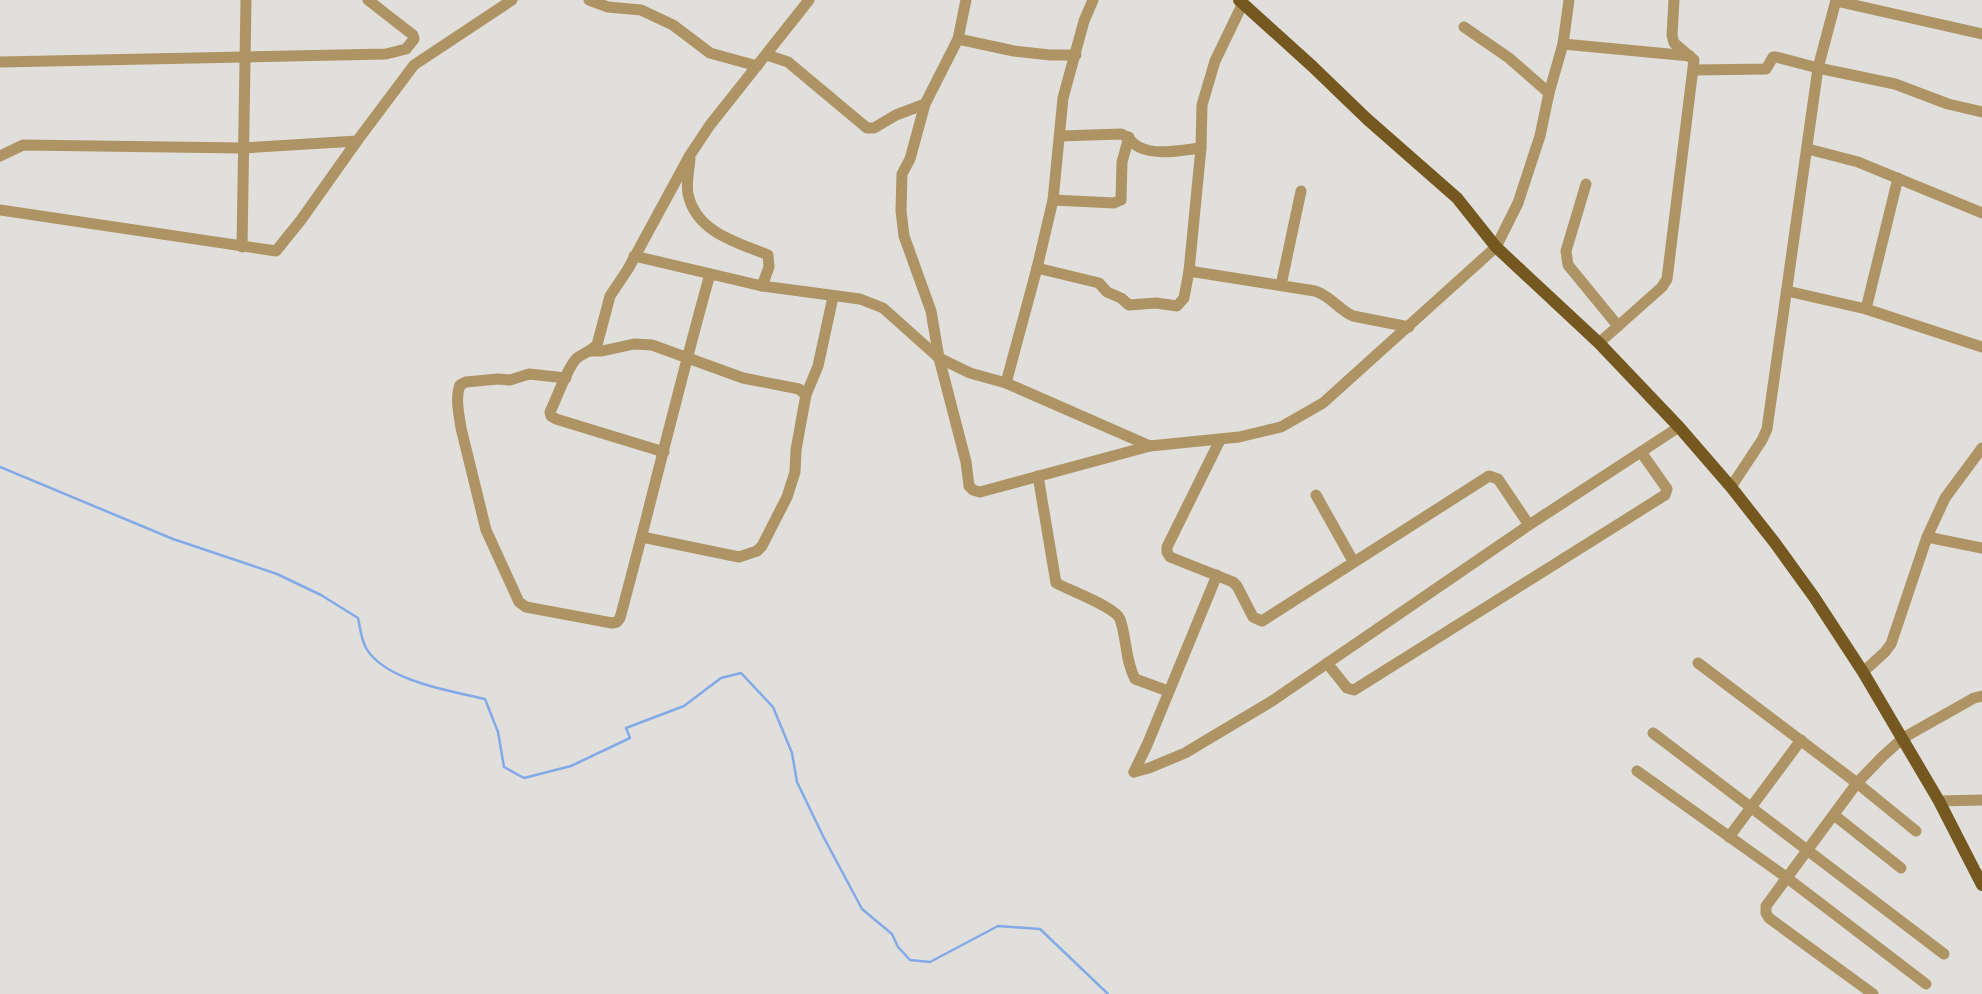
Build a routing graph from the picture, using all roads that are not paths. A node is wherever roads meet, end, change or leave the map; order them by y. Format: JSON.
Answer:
{"nodes":[{"id":1,"x":246,"y":0,"type":"edge"},
{"id":2,"x":368,"y":0,"type":"edge"},
{"id":3,"x":512,"y":0,"type":"edge"},
{"id":4,"x":589,"y":0,"type":"edge"},
{"id":5,"x":809,"y":0,"type":"edge"},
{"id":6,"x":966,"y":0,"type":"edge"},
{"id":7,"x":1093,"y":0,"type":"edge"},
{"id":8,"x":1569,"y":0,"type":"edge"},
{"id":9,"x":1674,"y":0,"type":"edge"},
{"id":10,"x":1836,"y":0,"type":"edge"},
{"id":11,"x":1241,"y":2,"type":"edge"},
{"id":12,"x":1464,"y":27,"type":"dead end"},
{"id":13,"x":1982,"y":34,"type":"edge"},
{"id":14,"x":779,"y":39,"type":"junction"},
{"id":15,"x":958,"y":39,"type":"junction"},
{"id":16,"x":1563,"y":44,"type":"junction"},
{"id":17,"x":767,"y":54,"type":"junction"},
{"id":18,"x":1076,"y":55,"type":"junction"},
{"id":19,"x":1690,"y":56,"type":"junction"},
{"id":20,"x":245,"y":58,"type":"junction"},
{"id":21,"x":0,"y":62,"type":"edge"},
{"id":22,"x":788,"y":62,"type":"junction"},
{"id":23,"x":757,"y":66,"type":"junction"},
{"id":24,"x":1818,"y":68,"type":"junction"},
{"id":25,"x":1694,"y":70,"type":"junction"},
{"id":26,"x":1549,"y":93,"type":"junction"},
{"id":27,"x":926,"y":104,"type":"junction"},
{"id":28,"x":1982,"y":112,"type":"edge"},
{"id":29,"x":1060,"y":136,"type":"junction"},
{"id":30,"x":1129,"y":137,"type":"junction"},
{"id":31,"x":357,"y":141,"type":"junction"},
{"id":32,"x":243,"y":148,"type":"junction"},
{"id":33,"x":1201,"y":148,"type":"junction"},
{"id":34,"x":1808,"y":149,"type":"junction"},
{"id":35,"x":690,"y":155,"type":"junction"},
{"id":36,"x":0,"y":156,"type":"edge"},
{"id":37,"x":1898,"y":178,"type":"junction"},
{"id":38,"x":1586,"y":184,"type":"dead end"},
{"id":39,"x":1301,"y":191,"type":"dead end"},
{"id":40,"x":1053,"y":200,"type":"junction"},
{"id":41,"x":0,"y":210,"type":"edge"},
{"id":42,"x":1982,"y":213,"type":"edge"},
{"id":43,"x":242,"y":247,"type":"junction"},
{"id":44,"x":1496,"y":247,"type":"junction"},
{"id":45,"x":634,"y":256,"type":"junction"},
{"id":46,"x":1037,"y":268,"type":"junction"},
{"id":47,"x":1188,"y":271,"type":"junction"},
{"id":48,"x":710,"y":274,"type":"junction"},
{"id":49,"x":1281,"y":284,"type":"junction"},
{"id":50,"x":762,"y":286,"type":"junction"},
{"id":51,"x":1787,"y":290,"type":"junction"},
{"id":52,"x":833,"y":297,"type":"junction"},
{"id":53,"x":1866,"y":309,"type":"junction"},
{"id":54,"x":1409,"y":326,"type":"junction"},
{"id":55,"x":1618,"y":326,"type":"junction"},
{"id":56,"x":1599,"y":342,"type":"junction"},
{"id":57,"x":1982,"y":347,"type":"edge"},
{"id":58,"x":591,"y":351,"type":"junction"},
{"id":59,"x":687,"y":358,"type":"junction"},
{"id":60,"x":939,"y":358,"type":"junction"},
{"id":61,"x":566,"y":378,"type":"junction"},
{"id":62,"x":1006,"y":383,"type":"junction"},
{"id":63,"x":806,"y":395,"type":"junction"},
{"id":64,"x":1680,"y":427,"type":"junction"},
{"id":65,"x":1220,"y":440,"type":"junction"},
{"id":66,"x":1150,"y":446,"type":"junction"},
{"id":67,"x":1982,"y":449,"type":"edge"},
{"id":68,"x":664,"y":452,"type":"junction"},
{"id":69,"x":1641,"y":452,"type":"junction"},
{"id":70,"x":1038,"y":476,"type":"junction"},
{"id":71,"x":1731,"y":487,"type":"junction"},
{"id":72,"x":1316,"y":495,"type":"dead end"},
{"id":73,"x":1529,"y":525,"type":"junction"},
{"id":74,"x":642,"y":536,"type":"junction"},
{"id":75,"x":1927,"y":537,"type":"junction"},
{"id":76,"x":1982,"y":548,"type":"edge"},
{"id":77,"x":1353,"y":562,"type":"junction"},
{"id":78,"x":1217,"y":575,"type":"junction"},
{"id":79,"x":1327,"y":663,"type":"junction"},
{"id":80,"x":1698,"y":663,"type":"dead end"},
{"id":81,"x":1863,"y":672,"type":"junction"},
{"id":82,"x":1168,"y":691,"type":"junction"},
{"id":83,"x":1982,"y":696,"type":"edge"},
{"id":84,"x":1653,"y":733,"type":"dead end"},
{"id":85,"x":1903,"y":738,"type":"junction"},
{"id":86,"x":1801,"y":740,"type":"junction"},
{"id":87,"x":1637,"y":771,"type":"dead end"},
{"id":88,"x":1857,"y":783,"type":"junction"},
{"id":89,"x":1982,"y":800,"type":"edge"},
{"id":90,"x":1939,"y":801,"type":"junction"},
{"id":91,"x":1751,"y":807,"type":"junction"},
{"id":92,"x":1834,"y":814,"type":"junction"},
{"id":93,"x":1916,"y":831,"type":"dead end"},
{"id":94,"x":1729,"y":837,"type":"junction"},
{"id":95,"x":1807,"y":850,"type":"junction"},
{"id":96,"x":1901,"y":868,"type":"dead end"},
{"id":97,"x":1786,"y":877,"type":"junction"},
{"id":98,"x":1982,"y":885,"type":"edge"},
{"id":99,"x":1944,"y":954,"type":"dead end"},
{"id":100,"x":1926,"y":984,"type":"dead end"},
{"id":101,"x":1873,"y":994,"type":"edge"}],
"edges":[{"from":1,"to":20,"type":"street"},
{"from":2,"to":20,"type":"street"},
{"from":3,"to":31,"type":"street"},
{"from":4,"to":23,"type":"street"},
{"from":5,"to":14,"type":"street"},
{"from":6,"to":15,"type":"street"},
{"from":7,"to":18,"type":"street"},
{"from":8,"to":16,"type":"street"},
{"from":9,"to":19,"type":"street"},
{"from":10,"to":13,"type":"street"},
{"from":10,"to":24,"type":"street"},
{"from":11,"to":33,"type":"street"},
{"from":11,"to":44,"type":"main road"},
{"from":12,"to":26,"type":"street"},
{"from":14,"to":17,"type":"street"},
{"from":14,"to":22,"type":"street"},
{"from":15,"to":18,"type":"street"},
{"from":15,"to":27,"type":"street"},
{"from":16,"to":19,"type":"street"},
{"from":16,"to":26,"type":"street"},
{"from":17,"to":22,"type":"street"},
{"from":17,"to":23,"type":"street"},
{"from":18,"to":29,"type":"street"},
{"from":19,"to":25,"type":"street"},
{"from":20,"to":21,"type":"street"},
{"from":20,"to":32,"type":"street"},
{"from":22,"to":27,"type":"street"},
{"from":23,"to":35,"type":"street"},
{"from":24,"to":25,"type":"street"},
{"from":24,"to":28,"type":"street"},
{"from":24,"to":34,"type":"street"},
{"from":25,"to":55,"type":"street"},
{"from":26,"to":44,"type":"street"},
{"from":27,"to":60,"type":"street"},
{"from":29,"to":30,"type":"street"},
{"from":29,"to":40,"type":"street"},
{"from":30,"to":33,"type":"street"},
{"from":30,"to":40,"type":"street"},
{"from":31,"to":32,"type":"street"},
{"from":31,"to":43,"type":"street"},
{"from":32,"to":36,"type":"street"},
{"from":32,"to":43,"type":"street"},
{"from":33,"to":47,"type":"street"},
{"from":34,"to":37,"type":"street"},
{"from":34,"to":51,"type":"street"},
{"from":35,"to":45,"type":"street"},
{"from":35,"to":50,"type":"street"},
{"from":37,"to":42,"type":"street"},
{"from":37,"to":53,"type":"street"},
{"from":38,"to":55,"type":"street"},
{"from":39,"to":49,"type":"street"},
{"from":40,"to":46,"type":"street"},
{"from":41,"to":43,"type":"street"},
{"from":44,"to":54,"type":"street"},
{"from":44,"to":56,"type":"main road"},
{"from":45,"to":48,"type":"street"},
{"from":45,"to":58,"type":"street"},
{"from":46,"to":47,"type":"street"},
{"from":46,"to":62,"type":"street"},
{"from":47,"to":49,"type":"street"},
{"from":48,"to":50,"type":"street"},
{"from":48,"to":59,"type":"street"},
{"from":49,"to":54,"type":"street"},
{"from":50,"to":52,"type":"street"},
{"from":51,"to":53,"type":"street"},
{"from":51,"to":71,"type":"street"},
{"from":52,"to":60,"type":"street"},
{"from":52,"to":63,"type":"street"},
{"from":53,"to":57,"type":"street"},
{"from":54,"to":65,"type":"street"},
{"from":55,"to":56,"type":"street"},
{"from":56,"to":64,"type":"main road"},
{"from":58,"to":59,"type":"street"},
{"from":58,"to":61,"type":"street"},
{"from":59,"to":63,"type":"street"},
{"from":59,"to":68,"type":"street"},
{"from":60,"to":62,"type":"street"},
{"from":60,"to":70,"type":"street"},
{"from":61,"to":68,"type":"street"},
{"from":61,"to":74,"type":"street"},
{"from":62,"to":66,"type":"street"},
{"from":63,"to":74,"type":"street"},
{"from":64,"to":69,"type":"street"},
{"from":64,"to":71,"type":"main road"},
{"from":65,"to":66,"type":"street"},
{"from":65,"to":78,"type":"street"},
{"from":66,"to":70,"type":"street"},
{"from":67,"to":75,"type":"street"},
{"from":68,"to":74,"type":"street"},
{"from":69,"to":73,"type":"street"},
{"from":69,"to":79,"type":"street"},
{"from":70,"to":82,"type":"street"},
{"from":71,"to":81,"type":"main road"},
{"from":72,"to":77,"type":"street"},
{"from":73,"to":77,"type":"street"},
{"from":73,"to":79,"type":"street"},
{"from":75,"to":76,"type":"street"},
{"from":75,"to":81,"type":"street"},
{"from":77,"to":78,"type":"street"},
{"from":78,"to":82,"type":"street"},
{"from":79,"to":82,"type":"street"},
{"from":80,"to":86,"type":"street"},
{"from":81,"to":85,"type":"main road"},
{"from":83,"to":85,"type":"street"},
{"from":84,"to":91,"type":"street"},
{"from":85,"to":88,"type":"street"},
{"from":85,"to":90,"type":"main road"},
{"from":86,"to":88,"type":"street"},
{"from":86,"to":91,"type":"street"},
{"from":87,"to":94,"type":"street"},
{"from":88,"to":92,"type":"street"},
{"from":88,"to":93,"type":"street"},
{"from":89,"to":90,"type":"street"},
{"from":90,"to":98,"type":"main road"},
{"from":91,"to":94,"type":"street"},
{"from":91,"to":95,"type":"street"},
{"from":92,"to":95,"type":"street"},
{"from":92,"to":96,"type":"street"},
{"from":94,"to":97,"type":"street"},
{"from":95,"to":97,"type":"street"},
{"from":95,"to":99,"type":"street"},
{"from":97,"to":100,"type":"street"},
{"from":97,"to":101,"type":"street"}]}
